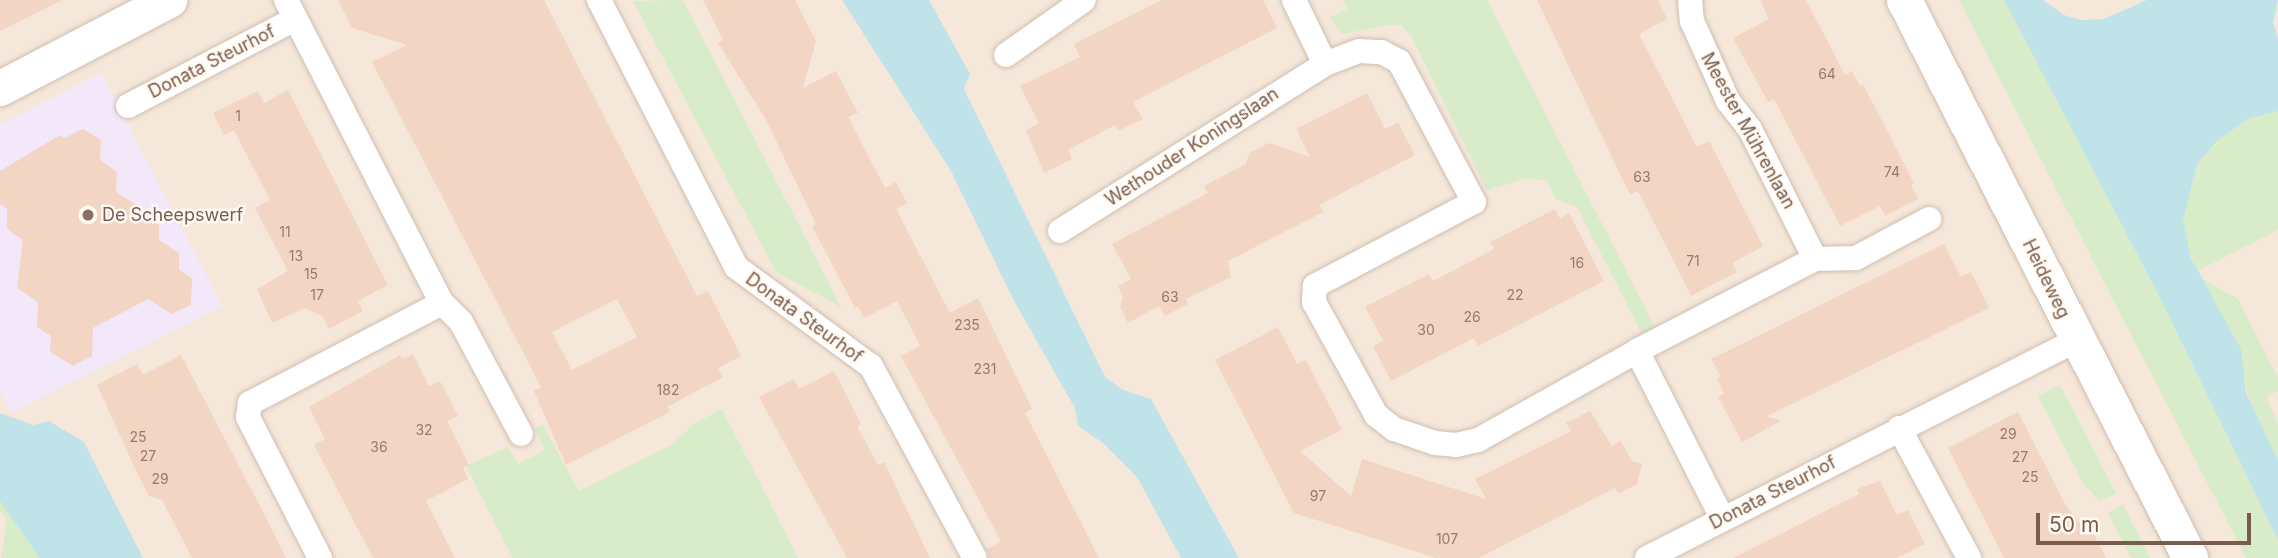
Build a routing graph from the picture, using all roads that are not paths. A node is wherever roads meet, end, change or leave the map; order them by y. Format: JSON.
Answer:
{"nodes":[{"id":1,"x":169,"y":0,"type":"edge"},
{"id":2,"x":599,"y":0,"type":"edge"},
{"id":3,"x":1084,"y":0,"type":"edge"},
{"id":4,"x":1294,"y":0,"type":"edge"},
{"id":5,"x":1690,"y":0,"type":"edge"},
{"id":6,"x":1904,"y":0,"type":"edge"},
{"id":7,"x":291,"y":10,"type":"edge"},
{"id":8,"x":1006,"y":55,"type":"dead end"},
{"id":9,"x":1325,"y":64,"type":"junction"},
{"id":10,"x":0,"y":88,"type":"edge"},
{"id":11,"x":128,"y":106,"type":"dead end"},
{"id":12,"x":1929,"y":219,"type":"dead end"},
{"id":13,"x":1060,"y":231,"type":"dead end"},
{"id":14,"x":1815,"y":259,"type":"junction"},
{"id":15,"x":442,"y":303,"type":"junction"},
{"id":16,"x":2076,"y":340,"type":"junction"},
{"id":17,"x":1637,"y":351,"type":"junction"},
{"id":18,"x":1899,"y":428,"type":"junction"},
{"id":19,"x":521,"y":434,"type":"dead end"},
{"id":20,"x":1722,"y":518,"type":"junction"},
{"id":21,"x":320,"y":558,"type":"edge"},
{"id":22,"x":975,"y":558,"type":"edge"},
{"id":23,"x":1647,"y":558,"type":"edge"},
{"id":24,"x":1969,"y":558,"type":"edge"},
{"id":25,"x":2190,"y":558,"type":"edge"}],
"edges":[{"from":1,"to":10,"type":"street"},
{"from":2,"to":22,"type":"street","name":"Donata Steurhof"},
{"from":3,"to":8,"type":"street"},
{"from":4,"to":9,"type":"street"},
{"from":5,"to":14,"type":"street","name":"Meester Mührenlaan"},
{"from":6,"to":16,"type":"street","name":"Heideweg"},
{"from":7,"to":11,"type":"street","name":"Donata Steurhof"},
{"from":7,"to":15,"type":"street","name":"Donata Steurhof"},
{"from":9,"to":13,"type":"street","name":"Wethouder Koningslaan"},
{"from":9,"to":17,"type":"street","name":"Wethouder Koningslaan"},
{"from":12,"to":14,"type":"street"},
{"from":14,"to":17,"type":"street"},
{"from":15,"to":19,"type":"street","name":"Donata Steurhof"},
{"from":15,"to":21,"type":"street"},
{"from":16,"to":18,"type":"street","name":"Donata Steurhof"},
{"from":16,"to":25,"type":"street","name":"Heideweg"},
{"from":17,"to":20,"type":"street"},
{"from":18,"to":20,"type":"street","name":"Donata Steurhof"},
{"from":18,"to":24,"type":"street"},
{"from":20,"to":23,"type":"street","name":"Donata Steurhof"}]}
